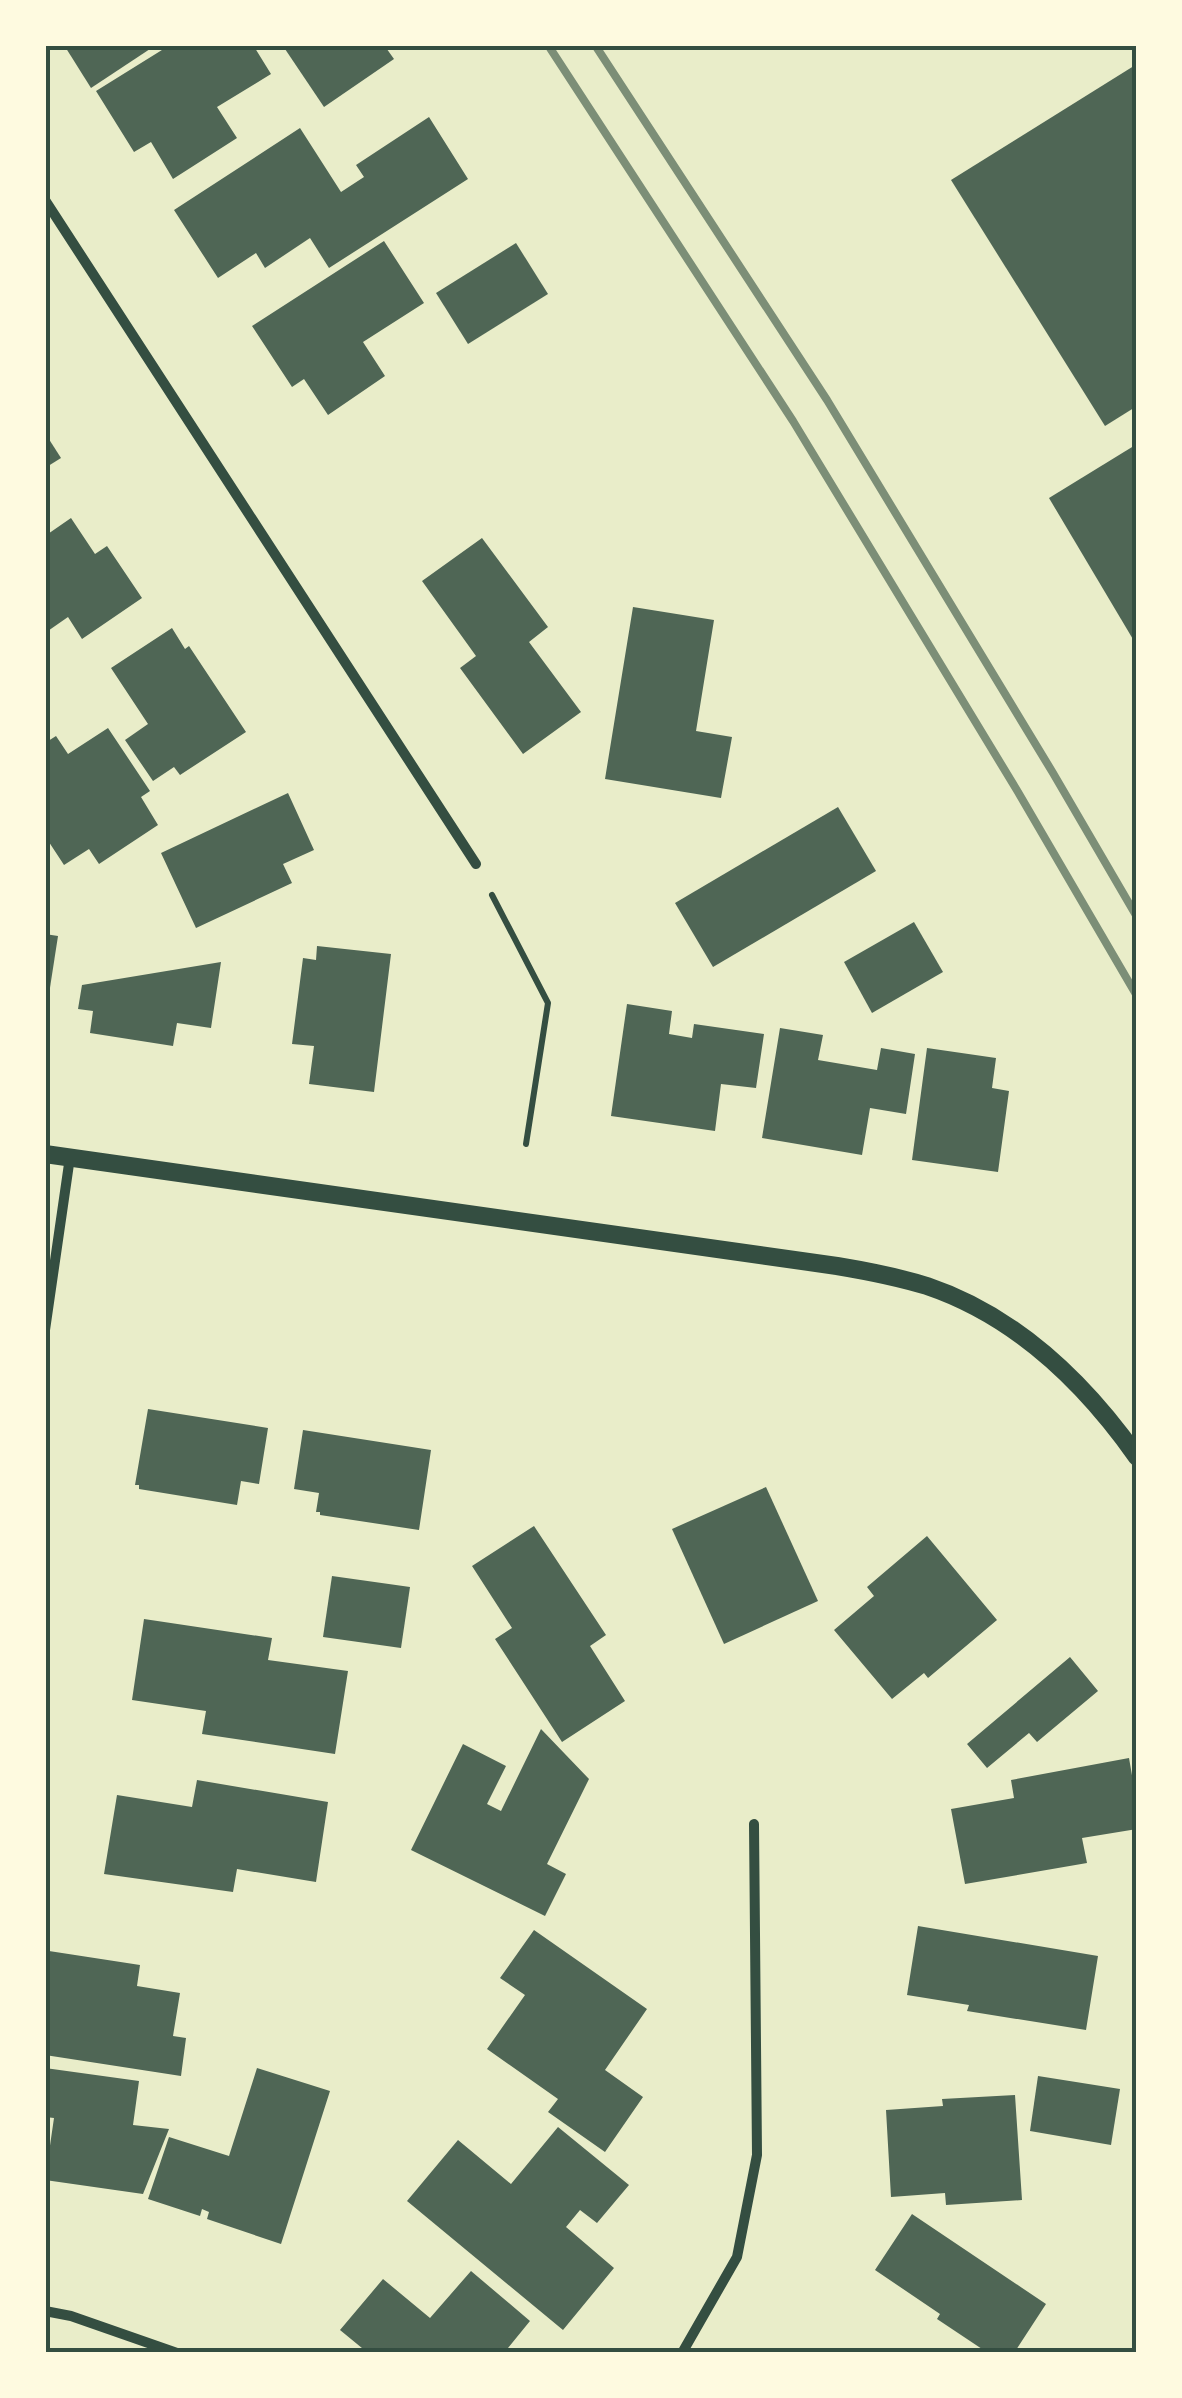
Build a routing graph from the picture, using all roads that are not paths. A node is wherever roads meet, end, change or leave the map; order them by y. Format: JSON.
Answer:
{"nodes":[{"id":1,"x":45,"y":200,"type":"edge"},
{"id":2,"x":476,"y":864,"type":"road end"},
{"id":3,"x":45,"y":1154,"type":"edge"},
{"id":4,"x":70,"y":1157,"type":"junction"},
{"id":5,"x":45,"y":1330,"type":"edge"},
{"id":6,"x":1137,"y":1457,"type":"edge"},
{"id":7,"x":754,"y":1824,"type":"dead end"},
{"id":8,"x":45,"y":2311,"type":"edge"},
{"id":9,"x":177,"y":2353,"type":"edge"},
{"id":10,"x":682,"y":2353,"type":"edge"}],
"edges":[{"from":1,"to":2,"type":"street"},
{"from":3,"to":4,"type":"street"},
{"from":4,"to":5,"type":"street"},
{"from":4,"to":6,"type":"street"},
{"from":7,"to":10,"type":"street"},
{"from":8,"to":9,"type":"street"}]}
